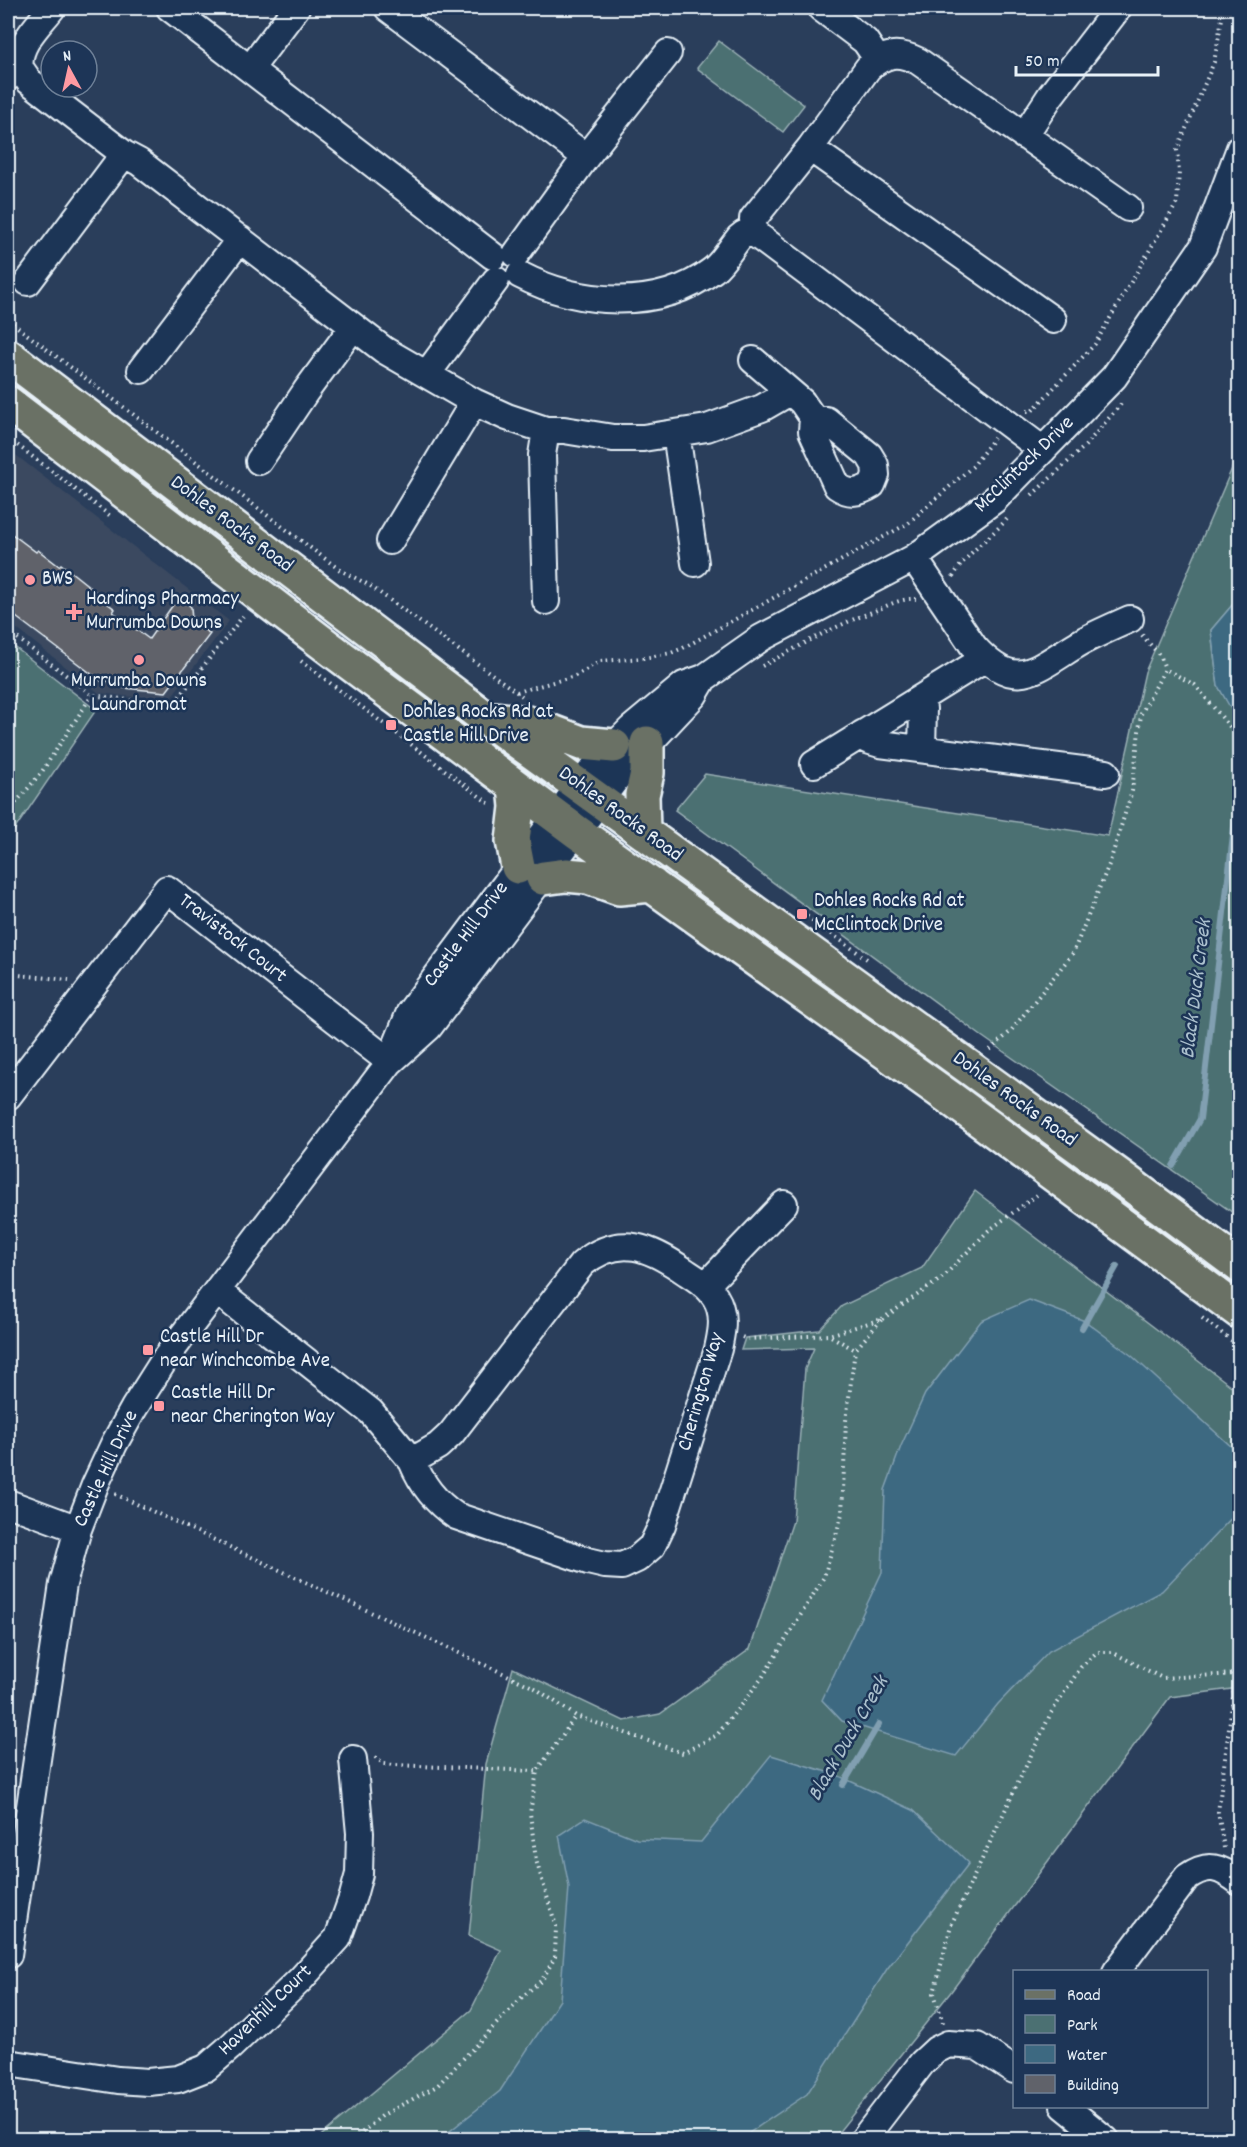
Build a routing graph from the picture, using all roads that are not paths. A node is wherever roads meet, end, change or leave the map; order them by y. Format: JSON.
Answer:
{"nodes":[{"id":1,"x":52,"y":8,"type":"edge"},
{"id":2,"x":170,"y":8,"type":"edge"},
{"id":3,"x":296,"y":8,"type":"edge"},
{"id":4,"x":388,"y":8,"type":"edge"},
{"id":5,"x":821,"y":8,"type":"edge"},
{"id":6,"x":1118,"y":8,"type":"edge"},
{"id":7,"x":668,"y":53,"type":"dead end"},
{"id":8,"x":878,"y":60,"type":"junction"},
{"id":9,"x":250,"y":69,"type":"junction"},
{"id":10,"x":14,"y":73,"type":"edge"},
{"id":11,"x":1024,"y":136,"type":"junction"},
{"id":12,"x":810,"y":148,"type":"junction"},
{"id":13,"x":1239,"y":148,"type":"edge"},
{"id":14,"x":124,"y":154,"type":"junction"},
{"id":15,"x":586,"y":157,"type":"junction"},
{"id":16,"x":1128,"y":208,"type":"dead end"},
{"id":17,"x":754,"y":233,"type":"junction"},
{"id":18,"x":240,"y":239,"type":"junction"},
{"id":19,"x":506,"y":266,"type":"junction"},
{"id":20,"x":28,"y":282,"type":"dead end"},
{"id":21,"x":1053,"y":320,"type":"dead end"},
{"id":22,"x":353,"y":327,"type":"junction"},
{"id":23,"x":8,"y":356,"type":"edge"},
{"id":24,"x":753,"y":360,"type":"dead end"},
{"id":25,"x":141,"y":370,"type":"dead end"},
{"id":26,"x":427,"y":374,"type":"junction"},
{"id":27,"x":790,"y":392,"type":"junction"},
{"id":28,"x":474,"y":402,"type":"junction"},
{"id":29,"x":9,"y":417,"type":"edge"},
{"id":30,"x":813,"y":418,"type":"dead end"},
{"id":31,"x":546,"y":430,"type":"junction"},
{"id":32,"x":675,"y":433,"type":"junction"},
{"id":33,"x":1043,"y":450,"type":"junction"},
{"id":34,"x":260,"y":460,"type":"dead end"},
{"id":35,"x":390,"y":541,"type":"dead end"},
{"id":36,"x":914,"y":558,"type":"junction"},
{"id":37,"x":695,"y":563,"type":"dead end"},
{"id":38,"x":546,"y":601,"type":"dead end"},
{"id":39,"x":1130,"y":619,"type":"road end"},
{"id":40,"x":984,"y":658,"type":"junction"},
{"id":41,"x":704,"y":678,"type":"junction"},
{"id":42,"x":920,"y":699,"type":"junction"},
{"id":43,"x":484,"y":717,"type":"junction"},
{"id":44,"x":862,"y":734,"type":"junction"},
{"id":45,"x":647,"y":743,"type":"junction"},
{"id":46,"x":614,"y":746,"type":"junction"},
{"id":47,"x":922,"y":749,"type":"junction"},
{"id":48,"x":814,"y":764,"type":"dead end"},
{"id":49,"x":1106,"y":773,"type":"dead end"},
{"id":50,"x":590,"y":793,"type":"junction"},
{"id":51,"x":506,"y":798,"type":"junction"},
{"id":52,"x":566,"y":824,"type":"junction"},
{"id":53,"x":643,"y":831,"type":"junction"},
{"id":54,"x":530,"y":872,"type":"junction"},
{"id":55,"x":652,"y":885,"type":"junction"},
{"id":56,"x":390,"y":1062,"type":"junction"},
{"id":57,"x":8,"y":1096,"type":"edge"},
{"id":58,"x":1122,"y":1178,"type":"junction"},
{"id":59,"x":784,"y":1204,"type":"dead end"},
{"id":60,"x":1101,"y":1209,"type":"junction"},
{"id":61,"x":1239,"y":1266,"type":"edge"},
{"id":62,"x":706,"y":1285,"type":"junction"},
{"id":63,"x":217,"y":1291,"type":"junction"},
{"id":64,"x":1239,"y":1312,"type":"edge"},
{"id":65,"x":412,"y":1461,"type":"junction"},
{"id":66,"x":8,"y":1503,"type":"edge"},
{"id":67,"x":78,"y":1529,"type":"junction"},
{"id":68,"x":353,"y":1759,"type":"road end"},
{"id":69,"x":1233,"y":1877,"type":"edge"},
{"id":70,"x":8,"y":1955,"type":"edge"},
{"id":71,"x":1117,"y":1970,"type":"edge"},
{"id":72,"x":8,"y":2063,"type":"edge"},
{"id":73,"x":1013,"y":2069,"type":"edge"},
{"id":74,"x":1067,"y":2108,"type":"edge"},
{"id":75,"x":863,"y":2139,"type":"edge"},
{"id":76,"x":1106,"y":2139,"type":"edge"}],
"edges":[{"from":1,"to":10,"type":"street"},
{"from":2,"to":9,"type":"street"},
{"from":3,"to":9,"type":"street"},
{"from":4,"to":15,"type":"street"},
{"from":5,"to":8,"type":"street"},
{"from":6,"to":11,"type":"street"},
{"from":7,"to":15,"type":"street"},
{"from":8,"to":11,"type":"street"},
{"from":8,"to":12,"type":"street"},
{"from":9,"to":19,"type":"street"},
{"from":10,"to":14,"type":"street"},
{"from":11,"to":16,"type":"street"},
{"from":12,"to":17,"type":"street"},
{"from":12,"to":21,"type":"street"},
{"from":13,"to":33,"type":"street","name":"McClintock Drive"},
{"from":14,"to":18,"type":"street"},
{"from":14,"to":20,"type":"street"},
{"from":15,"to":19,"type":"street"},
{"from":17,"to":19,"type":"street"},
{"from":17,"to":33,"type":"street"},
{"from":18,"to":22,"type":"street"},
{"from":18,"to":25,"type":"street"},
{"from":19,"to":26,"type":"street"},
{"from":22,"to":26,"type":"street"},
{"from":22,"to":34,"type":"street"},
{"from":23,"to":43,"type":"main road","name":"Dohles Rocks Road"},
{"from":24,"to":27,"type":"street"},
{"from":26,"to":28,"type":"street"},
{"from":27,"to":30,"type":"street"},
{"from":27,"to":32,"type":"street"},
{"from":28,"to":31,"type":"street"},
{"from":28,"to":35,"type":"street"},
{"from":29,"to":51,"type":"main road","name":"Dohles Rocks Road"},
{"from":31,"to":32,"type":"street"},
{"from":31,"to":38,"type":"street"},
{"from":32,"to":37,"type":"street"},
{"from":33,"to":36,"type":"street","name":"McClintock Drive"},
{"from":36,"to":40,"type":"street"},
{"from":36,"to":41,"type":"street","name":"McClintock Drive"},
{"from":39,"to":40,"type":"street"},
{"from":40,"to":42,"type":"street"},
{"from":41,"to":45,"type":"street","name":"McClintock Drive"},
{"from":41,"to":46,"type":"street","name":"McClintock Drive"},
{"from":42,"to":44,"type":"street"},
{"from":42,"to":47,"type":"street"},
{"from":43,"to":46,"type":"main road"},
{"from":43,"to":50,"type":"main road","name":"Dohles Rocks Road"},
{"from":44,"to":47,"type":"street"},
{"from":44,"to":48,"type":"street"},
{"from":45,"to":50,"type":"street","name":"McClintock Drive"},
{"from":45,"to":53,"type":"main road"},
{"from":46,"to":50,"type":"street","name":"McClintock Drive"},
{"from":47,"to":49,"type":"street"},
{"from":50,"to":52,"type":"street","name":"McClintock Drive"},
{"from":50,"to":53,"type":"main road","name":"Dohles Rocks Road"},
{"from":51,"to":52,"type":"main road","name":"Dohles Rocks Road"},
{"from":51,"to":54,"type":"main road"},
{"from":52,"to":54,"type":"street","name":"Castle Hill Drive"},
{"from":52,"to":55,"type":"main road","name":"Dohles Rocks Road"},
{"from":53,"to":58,"type":"main road","name":"Dohles Rocks Road"},
{"from":54,"to":55,"type":"main road"},
{"from":54,"to":56,"type":"street","name":"Castle Hill Drive"},
{"from":55,"to":60,"type":"main road","name":"Dohles Rocks Road"},
{"from":56,"to":57,"type":"street","name":"Travistock Court"},
{"from":56,"to":63,"type":"street","name":"Castle Hill Drive"},
{"from":58,"to":60,"type":"street"},
{"from":58,"to":61,"type":"main road","name":"Dohles Rocks Road"},
{"from":59,"to":62,"type":"street"},
{"from":60,"to":64,"type":"main road","name":"Dohles Rocks Road"},
{"from":62,"to":65,"type":"street","name":"Cherington Way"},
{"from":62,"to":65,"type":"street","name":"Cherington Way"},
{"from":63,"to":65,"type":"street","name":"Cherington Way"},
{"from":63,"to":67,"type":"street","name":"Castle Hill Drive"},
{"from":66,"to":67,"type":"street"},
{"from":67,"to":70,"type":"street","name":"Castle Hill Drive"},
{"from":68,"to":72,"type":"street","name":"Havenhill Court"},
{"from":69,"to":71,"type":"street"},
{"from":73,"to":75,"type":"street"},
{"from":74,"to":76,"type":"street"}]}
